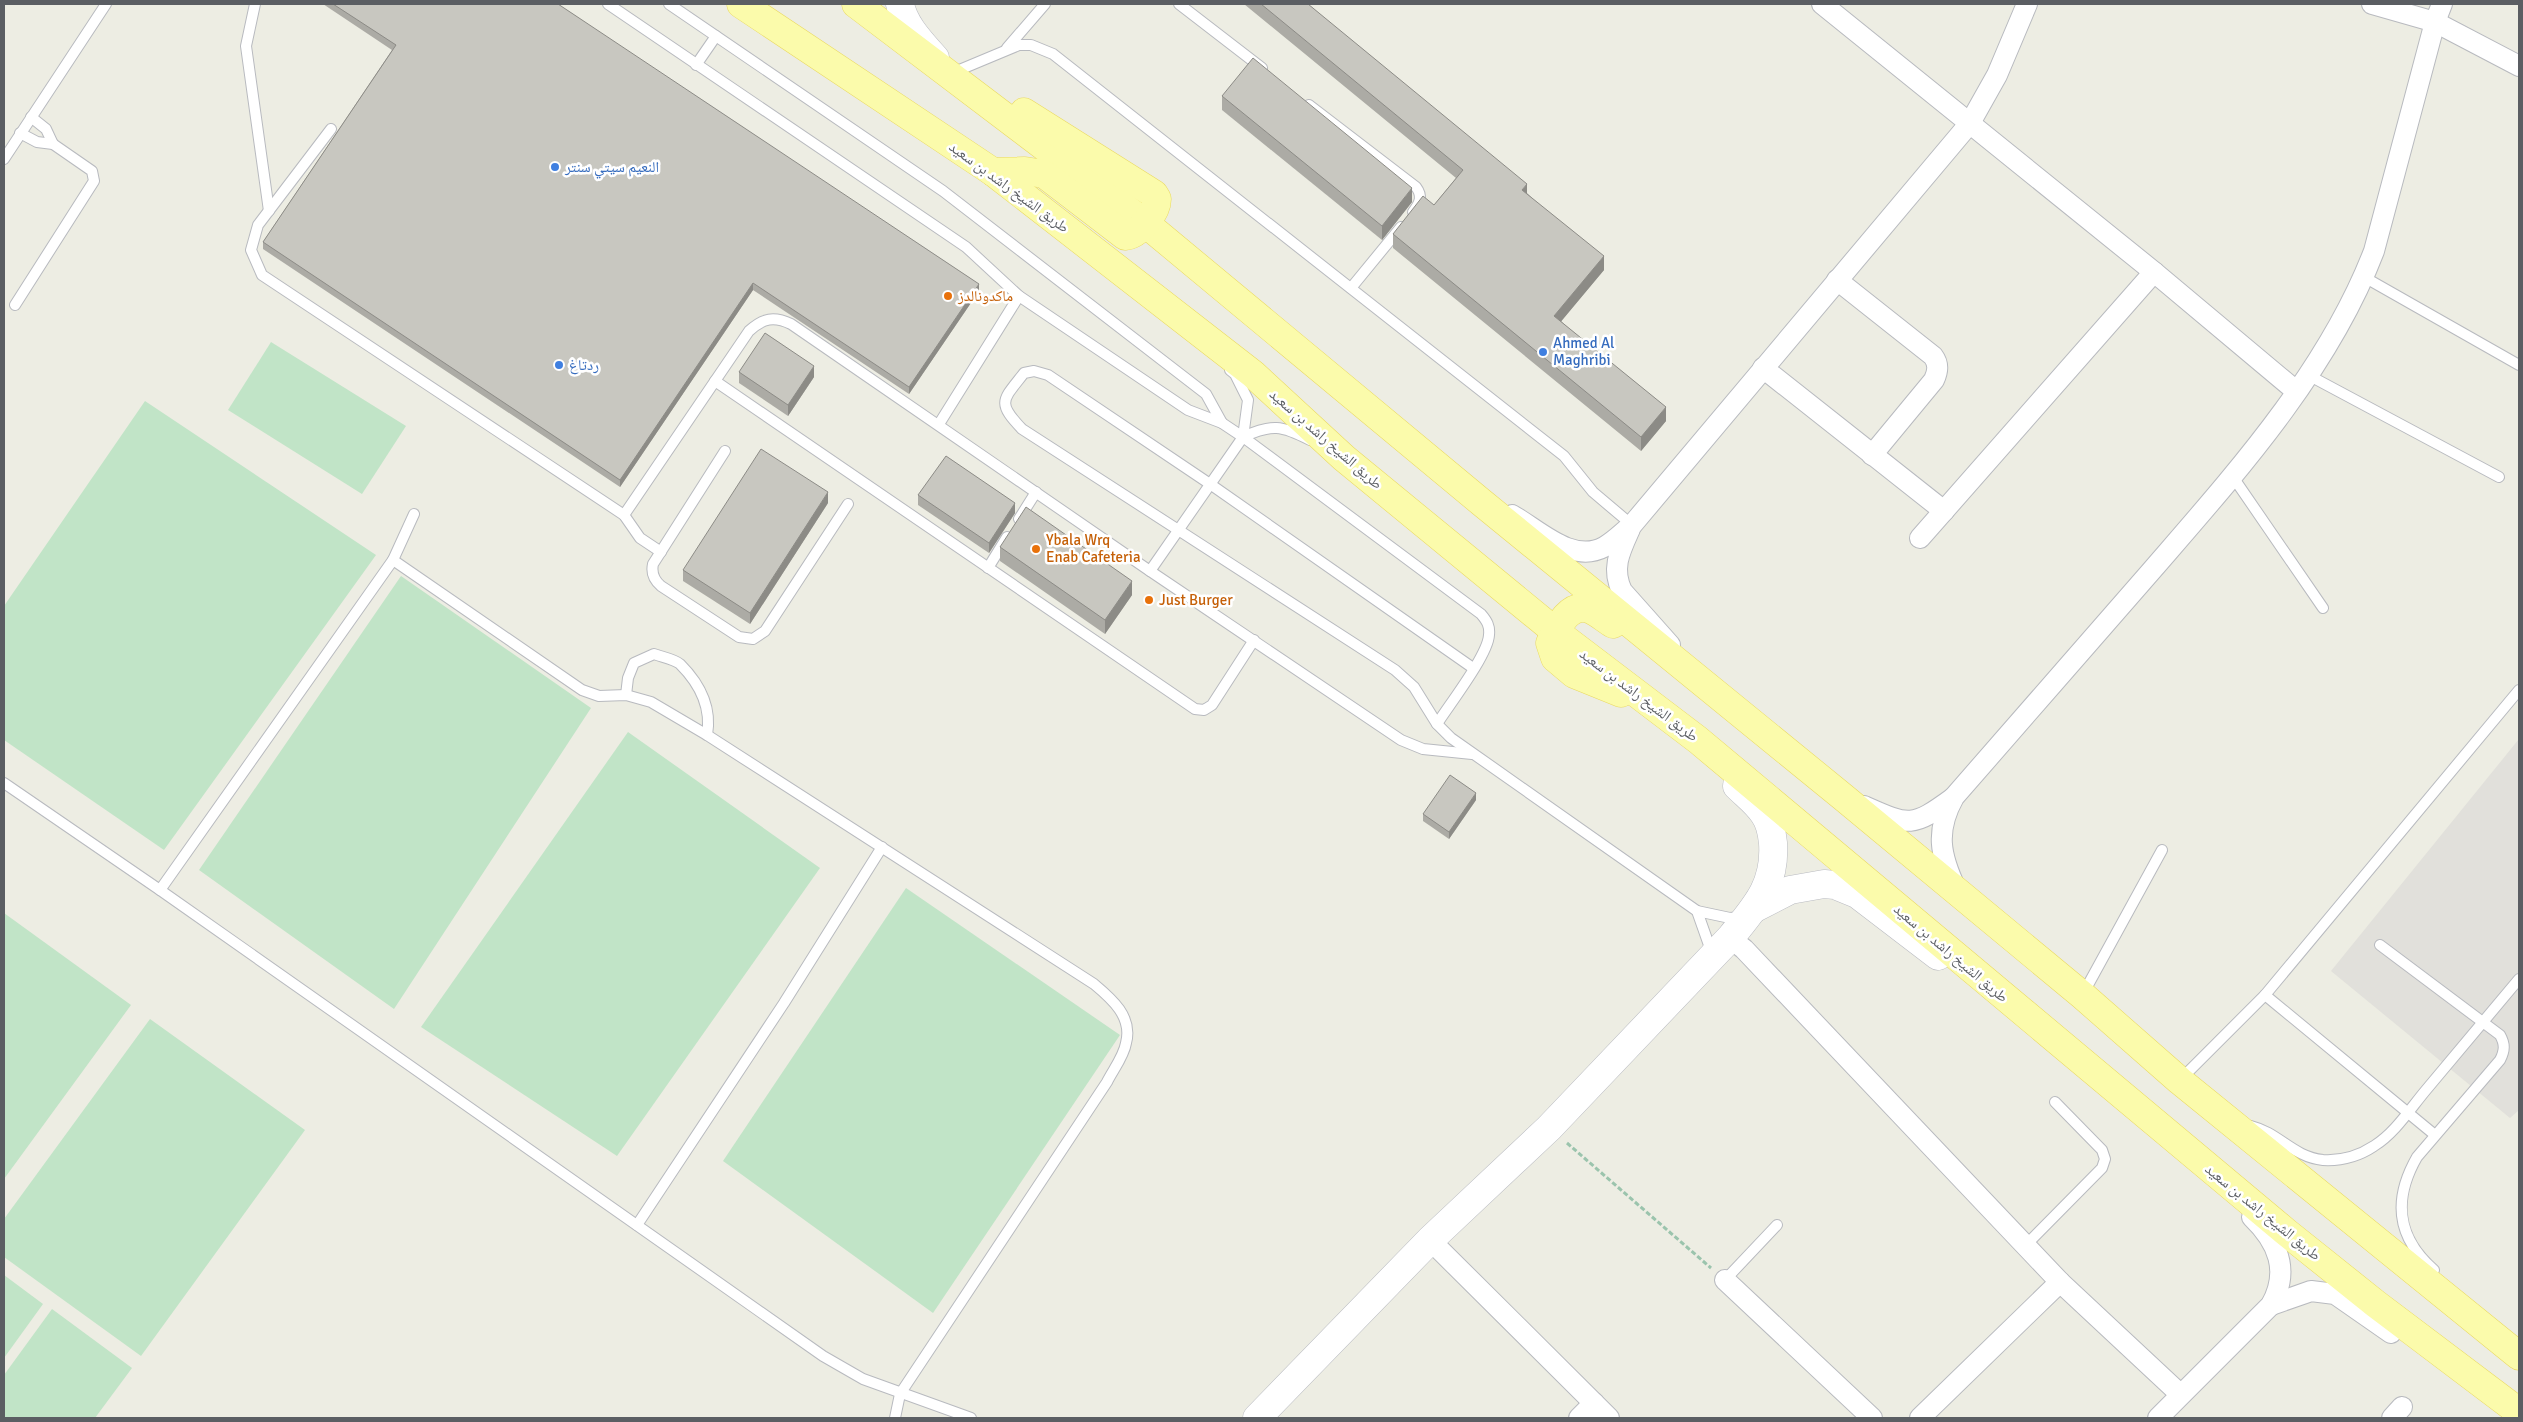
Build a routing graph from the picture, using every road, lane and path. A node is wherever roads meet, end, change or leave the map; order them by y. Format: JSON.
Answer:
{"nodes":[{"id":1,"x":106,"y":4,"type":"edge"},
{"id":2,"x":254,"y":4,"type":"edge"},
{"id":3,"x":608,"y":4,"type":"edge"},
{"id":4,"x":669,"y":4,"type":"edge"},
{"id":5,"x":741,"y":4,"type":"edge"},
{"id":6,"x":856,"y":4,"type":"edge"},
{"id":7,"x":900,"y":4,"type":"edge"},
{"id":8,"x":1045,"y":4,"type":"edge"},
{"id":9,"x":1179,"y":4,"type":"edge"},
{"id":10,"x":1822,"y":4,"type":"edge"},
{"id":11,"x":2027,"y":4,"type":"edge"},
{"id":12,"x":2372,"y":4,"type":"edge"},
{"id":13,"x":2438,"y":13,"type":"edge"},
{"id":14,"x":716,"y":36,"type":"junction"},
{"id":15,"x":1007,"y":48,"type":"junction"},
{"id":16,"x":696,"y":65,"type":"junction"},
{"id":17,"x":2519,"y":66,"type":"edge"},
{"id":18,"x":949,"y":74,"type":"junction"},
{"id":19,"x":1274,"y":77,"type":"edge"},
{"id":20,"x":1297,"y":96,"type":"edge"},
{"id":21,"x":31,"y":117,"type":"junction"},
{"id":22,"x":1970,"y":123,"type":"junction"},
{"id":23,"x":331,"y":129,"type":"dead end"},
{"id":24,"x":20,"y":133,"type":"junction"},
{"id":25,"x":54,"y":144,"type":"junction"},
{"id":26,"x":4,"y":159,"type":"edge"},
{"id":27,"x":992,"y":172,"type":"junction"},
{"id":28,"x":269,"y":211,"type":"junction"},
{"id":29,"x":1145,"y":223,"type":"junction"},
{"id":30,"x":2154,"y":272,"type":"junction"},
{"id":31,"x":2364,"y":277,"type":"junction"},
{"id":32,"x":1837,"y":280,"type":"junction"},
{"id":33,"x":1350,"y":288,"type":"junction"},
{"id":34,"x":1143,"y":289,"type":"junction"},
{"id":35,"x":1019,"y":296,"type":"junction"},
{"id":36,"x":14,"y":305,"type":"dead end"},
{"id":37,"x":2519,"y":365,"type":"edge"},
{"id":38,"x":1763,"y":368,"type":"junction"},
{"id":39,"x":2310,"y":376,"type":"junction"},
{"id":40,"x":715,"y":381,"type":"junction"},
{"id":41,"x":2296,"y":391,"type":"junction"},
{"id":42,"x":940,"y":424,"type":"junction"},
{"id":43,"x":1222,"y":424,"type":"junction"},
{"id":44,"x":1243,"y":437,"type":"junction"},
{"id":45,"x":726,"y":451,"type":"dead end"},
{"id":46,"x":1872,"y":454,"type":"junction"},
{"id":47,"x":1344,"y":458,"type":"junction"},
{"id":48,"x":2233,"y":477,"type":"junction"},
{"id":49,"x":2499,"y":477,"type":"dead end"},
{"id":50,"x":1210,"y":484,"type":"junction"},
{"id":51,"x":1036,"y":492,"type":"junction"},
{"id":52,"x":1481,"y":502,"type":"junction"},
{"id":53,"x":848,"y":504,"type":"dead end"},
{"id":54,"x":1944,"y":511,"type":"junction"},
{"id":55,"x":414,"y":514,"type":"dead end"},
{"id":56,"x":624,"y":515,"type":"junction"},
{"id":57,"x":1632,"y":525,"type":"junction"},
{"id":58,"x":1179,"y":529,"type":"junction"},
{"id":59,"x":1920,"y":538,"type":"dead end"},
{"id":60,"x":661,"y":552,"type":"junction"},
{"id":61,"x":393,"y":560,"type":"junction"},
{"id":62,"x":988,"y":568,"type":"junction"},
{"id":63,"x":1150,"y":571,"type":"junction"},
{"id":64,"x":2323,"y":608,"type":"dead end"},
{"id":65,"x":1556,"y":632,"type":"junction"},
{"id":66,"x":1254,"y":640,"type":"junction"},
{"id":67,"x":1474,"y":668,"type":"junction"},
{"id":68,"x":1684,"y":668,"type":"junction"},
{"id":69,"x":2519,"y":690,"type":"edge"},
{"id":70,"x":626,"y":695,"type":"junction"},
{"id":71,"x":1437,"y":724,"type":"junction"},
{"id":72,"x":707,"y":735,"type":"junction"},
{"id":73,"x":1698,"y":740,"type":"junction"},
{"id":74,"x":1472,"y":754,"type":"junction"},
{"id":75,"x":4,"y":783,"type":"edge"},
{"id":76,"x":1843,"y":797,"type":"junction"},
{"id":77,"x":1954,"y":797,"type":"junction"},
{"id":78,"x":882,"y":847,"type":"junction"},
{"id":79,"x":2162,"y":850,"type":"dead end"},
{"id":80,"x":160,"y":890,"type":"junction"},
{"id":81,"x":1958,"y":894,"type":"junction"},
{"id":82,"x":1697,"y":911,"type":"junction"},
{"id":83,"x":1751,"y":912,"type":"junction"},
{"id":84,"x":1730,"y":938,"type":"junction"},
{"id":85,"x":2380,"y":945,"type":"dead end"},
{"id":86,"x":1705,"y":963,"type":"junction"},
{"id":87,"x":1966,"y":966,"type":"junction"},
{"id":88,"x":2519,"y":979,"type":"edge"},
{"id":89,"x":2265,"y":995,"type":"junction"},
{"id":90,"x":2082,"y":996,"type":"junction"},
{"id":91,"x":2483,"y":1022,"type":"junction"},
{"id":92,"x":2180,"y":1081,"type":"junction"},
{"id":93,"x":2055,"y":1102,"type":"dead end"},
{"id":94,"x":2407,"y":1112,"type":"junction"},
{"id":95,"x":2231,"y":1122,"type":"junction"},
{"id":96,"x":1549,"y":1128,"type":"junction"},
{"id":97,"x":2163,"y":1130,"type":"junction"},
{"id":98,"x":2435,"y":1135,"type":"junction"},
{"id":99,"x":637,"y":1225,"type":"junction"},
{"id":100,"x":1777,"y":1226,"type":"dead end"},
{"id":101,"x":1430,"y":1240,"type":"junction"},
{"id":102,"x":2025,"y":1246,"type":"junction"},
{"id":103,"x":2443,"y":1278,"type":"dead end"},
{"id":104,"x":1725,"y":1280,"type":"junction"},
{"id":105,"x":2060,"y":1282,"type":"junction"},
{"id":106,"x":2469,"y":1302,"type":"dead end"},
{"id":107,"x":2271,"y":1305,"type":"junction"},
{"id":108,"x":2510,"y":1350,"type":"edge"},
{"id":109,"x":900,"y":1394,"type":"junction"},
{"id":110,"x":2180,"y":1394,"type":"junction"},
{"id":111,"x":1594,"y":1403,"type":"junction"},
{"id":112,"x":2519,"y":1412,"type":"edge"},
{"id":113,"x":895,"y":1418,"type":"edge"},
{"id":114,"x":971,"y":1418,"type":"edge"},
{"id":115,"x":1257,"y":1418,"type":"edge"},
{"id":116,"x":1579,"y":1418,"type":"edge"},
{"id":117,"x":1609,"y":1418,"type":"edge"},
{"id":118,"x":1872,"y":1418,"type":"edge"},
{"id":119,"x":1920,"y":1418,"type":"edge"},
{"id":120,"x":2158,"y":1418,"type":"edge"},
{"id":121,"x":2519,"y":1418,"type":"edge"}],
"edges":[{"from":1,"to":21,"type":"lane"},
{"from":2,"to":28,"type":"lane"},
{"from":3,"to":16,"type":"lane"},
{"from":4,"to":14,"type":"lane"},
{"from":5,"to":27,"type":"main road","name":"طريق الشيخ راشد بن سعيد"},
{"from":6,"to":18,"type":"main road"},
{"from":7,"to":18,"type":"street"},
{"from":8,"to":15,"type":"lane"},
{"from":9,"to":19,"type":"lane"},
{"from":10,"to":22,"type":"street"},
{"from":11,"to":22,"type":"street"},
{"from":12,"to":13,"type":"street"},
{"from":13,"to":17,"type":"street"},
{"from":13,"to":31,"type":"street"},
{"from":14,"to":16,"type":"lane"},
{"from":14,"to":43,"type":"lane"},
{"from":15,"to":18,"type":"lane"},
{"from":15,"to":33,"type":"lane"},
{"from":16,"to":35,"type":"lane"},
{"from":18,"to":29,"type":"main road"},
{"from":20,"to":33,"type":"lane"},
{"from":21,"to":24,"type":"lane"},
{"from":21,"to":25,"type":"lane"},
{"from":22,"to":30,"type":"street"},
{"from":22,"to":32,"type":"street"},
{"from":23,"to":28,"type":"lane"},
{"from":24,"to":25,"type":"lane"},
{"from":24,"to":26,"type":"lane"},
{"from":25,"to":36,"type":"lane"},
{"from":27,"to":29,"type":"main road"},
{"from":27,"to":34,"type":"main road","name":"طريق الشيخ راشد بن سعيد"},
{"from":28,"to":56,"type":"lane"},
{"from":29,"to":52,"type":"main road"},
{"from":30,"to":41,"type":"street"},
{"from":30,"to":54,"type":"street"},
{"from":31,"to":37,"type":"lane"},
{"from":31,"to":39,"type":"street"},
{"from":32,"to":38,"type":"street"},
{"from":32,"to":46,"type":"street"},
{"from":33,"to":57,"type":"lane"},
{"from":34,"to":44,"type":"lane"},
{"from":34,"to":47,"type":"main road","name":"طريق الشيخ راشد بن سعيد"},
{"from":35,"to":42,"type":"lane"},
{"from":35,"to":43,"type":"lane"},
{"from":38,"to":46,"type":"street"},
{"from":38,"to":57,"type":"street"},
{"from":39,"to":41,"type":"street"},
{"from":39,"to":49,"type":"lane"},
{"from":40,"to":42,"type":"lane"},
{"from":40,"to":56,"type":"lane"},
{"from":40,"to":62,"type":"lane"},
{"from":41,"to":48,"type":"street"},
{"from":42,"to":51,"type":"lane"},
{"from":43,"to":44,"type":"lane"},
{"from":44,"to":47,"type":"lane"},
{"from":44,"to":50,"type":"lane"},
{"from":44,"to":67,"type":"lane"},
{"from":45,"to":60,"type":"lane"},
{"from":46,"to":54,"type":"street"},
{"from":47,"to":65,"type":"main road","name":"طريق الشيخ راشد بن سعيد"},
{"from":48,"to":64,"type":"lane"},
{"from":48,"to":77,"type":"street"},
{"from":50,"to":58,"type":"lane"},
{"from":50,"to":58,"type":"lane"},
{"from":50,"to":67,"type":"lane"},
{"from":51,"to":62,"type":"lane"},
{"from":51,"to":63,"type":"lane"},
{"from":52,"to":57,"type":"street"},
{"from":52,"to":68,"type":"main road"},
{"from":53,"to":60,"type":"lane"},
{"from":54,"to":59,"type":"street"},
{"from":55,"to":61,"type":"lane"},
{"from":56,"to":60,"type":"lane"},
{"from":57,"to":68,"type":"street"},
{"from":58,"to":63,"type":"lane"},
{"from":58,"to":71,"type":"lane"},
{"from":61,"to":70,"type":"lane"},
{"from":61,"to":80,"type":"lane"},
{"from":62,"to":66,"type":"lane"},
{"from":63,"to":66,"type":"lane"},
{"from":65,"to":68,"type":"main road"},
{"from":65,"to":73,"type":"main road","name":"طريق الشيخ راشد بن سعيد"},
{"from":66,"to":74,"type":"lane"},
{"from":67,"to":71,"type":"lane"},
{"from":68,"to":76,"type":"main road"},
{"from":69,"to":89,"type":"lane"},
{"from":70,"to":72,"type":"lane"},
{"from":70,"to":72,"type":"lane"},
{"from":71,"to":74,"type":"lane"},
{"from":72,"to":78,"type":"lane"},
{"from":73,"to":83,"type":"street"},
{"from":73,"to":87,"type":"main road","name":"طريق الشيخ راشد بن سعيد"},
{"from":74,"to":82,"type":"lane"},
{"from":75,"to":80,"type":"lane"},
{"from":76,"to":77,"type":"street"},
{"from":76,"to":81,"type":"main road"},
{"from":77,"to":81,"type":"street"},
{"from":78,"to":99,"type":"lane"},
{"from":78,"to":109,"type":"lane"},
{"from":79,"to":90,"type":"lane"},
{"from":80,"to":99,"type":"lane"},
{"from":81,"to":90,"type":"main road"},
{"from":82,"to":83,"type":"lane"},
{"from":82,"to":86,"type":"lane"},
{"from":83,"to":84,"type":"street"},
{"from":83,"to":87,"type":"street"},
{"from":84,"to":86,"type":"street"},
{"from":84,"to":102,"type":"street"},
{"from":85,"to":91,"type":"lane"},
{"from":86,"to":96,"type":"street"},
{"from":87,"to":97,"type":"main road","name":"طريق الشيخ راشد بن سعيد"},
{"from":88,"to":91,"type":"lane"},
{"from":89,"to":92,"type":"lane"},
{"from":89,"to":94,"type":"lane"},
{"from":90,"to":92,"type":"main road"},
{"from":91,"to":94,"type":"lane"},
{"from":91,"to":98,"type":"lane"},
{"from":92,"to":95,"type":"main road"},
{"from":93,"to":102,"type":"lane"},
{"from":94,"to":95,"type":"lane"},
{"from":94,"to":98,"type":"lane"},
{"from":95,"to":108,"type":"main road"},
{"from":96,"to":101,"type":"street"},
{"from":96,"to":104,"type":"path"},
{"from":97,"to":107,"type":"street"},
{"from":97,"to":112,"type":"main road","name":"طريق الشيخ راشد بن سعيد"},
{"from":98,"to":103,"type":"lane"},
{"from":99,"to":109,"type":"lane"},
{"from":100,"to":104,"type":"lane"},
{"from":101,"to":111,"type":"street"},
{"from":101,"to":115,"type":"street"},
{"from":102,"to":105,"type":"street"},
{"from":104,"to":118,"type":"street"},
{"from":105,"to":110,"type":"street"},
{"from":105,"to":119,"type":"street"},
{"from":106,"to":108,"type":"lane"},
{"from":107,"to":110,"type":"street"},
{"from":107,"to":121,"type":"street"},
{"from":109,"to":113,"type":"lane"},
{"from":109,"to":114,"type":"lane"},
{"from":110,"to":120,"type":"street"},
{"from":111,"to":116,"type":"street"},
{"from":111,"to":117,"type":"street"}]}
